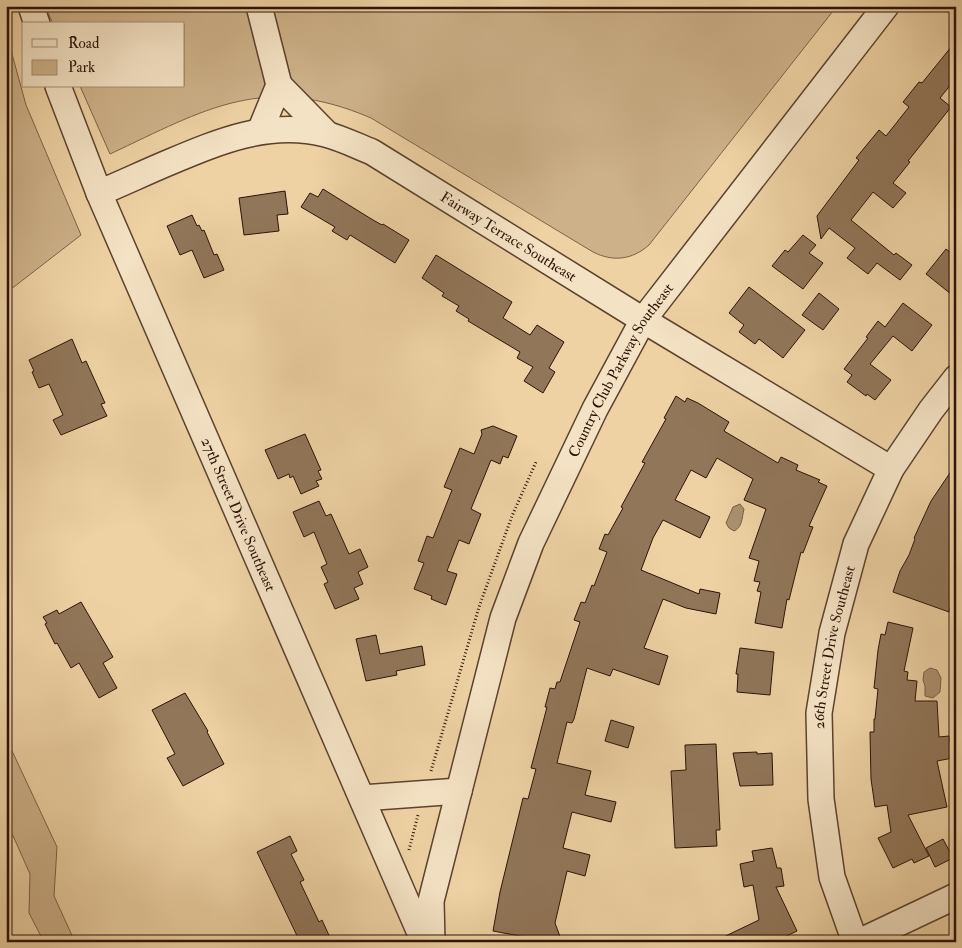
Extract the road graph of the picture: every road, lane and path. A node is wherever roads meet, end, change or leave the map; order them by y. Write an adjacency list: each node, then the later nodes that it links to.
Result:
1 (31, 6): 4 (street)
2 (259, 6): 5 (street)
3 (886, 6): 10 (street, Country Club Parkway Southeast)
4 (36, 22)
5 (279, 85): 7 (street); 8 (street)
6 (59, 88): 9 (street, 27th Street Drive Southeast)
7 (260, 131): 8 (street, Fairway Terrace Southeast); 9 (street, Fairway Terrace Southeast)
8 (327, 134): 10 (street, Fairway Terrace Southeast)
9 (99, 193): 14 (street, 27th Street Drive Southeast)
10 (643, 320): 12 (street, Fairway Terrace Southeast); 13 (street, Country Club Parkway Southeast)
11 (956, 378): 12 (street, 26th Street Drive Southeast)
12 (891, 469): 20 (street, 26th Street Drive Southeast)
13 (459, 791): 14 (street); 19 (street, Country Club Parkway Southeast)
14 (362, 798): 18 (street, 27th Street Drive Southeast)
15 (420, 810): 16 (path)
16 (408, 852)
17 (956, 896): 20 (street)
18 (424, 942)
19 (432, 942)
20 (857, 942)

